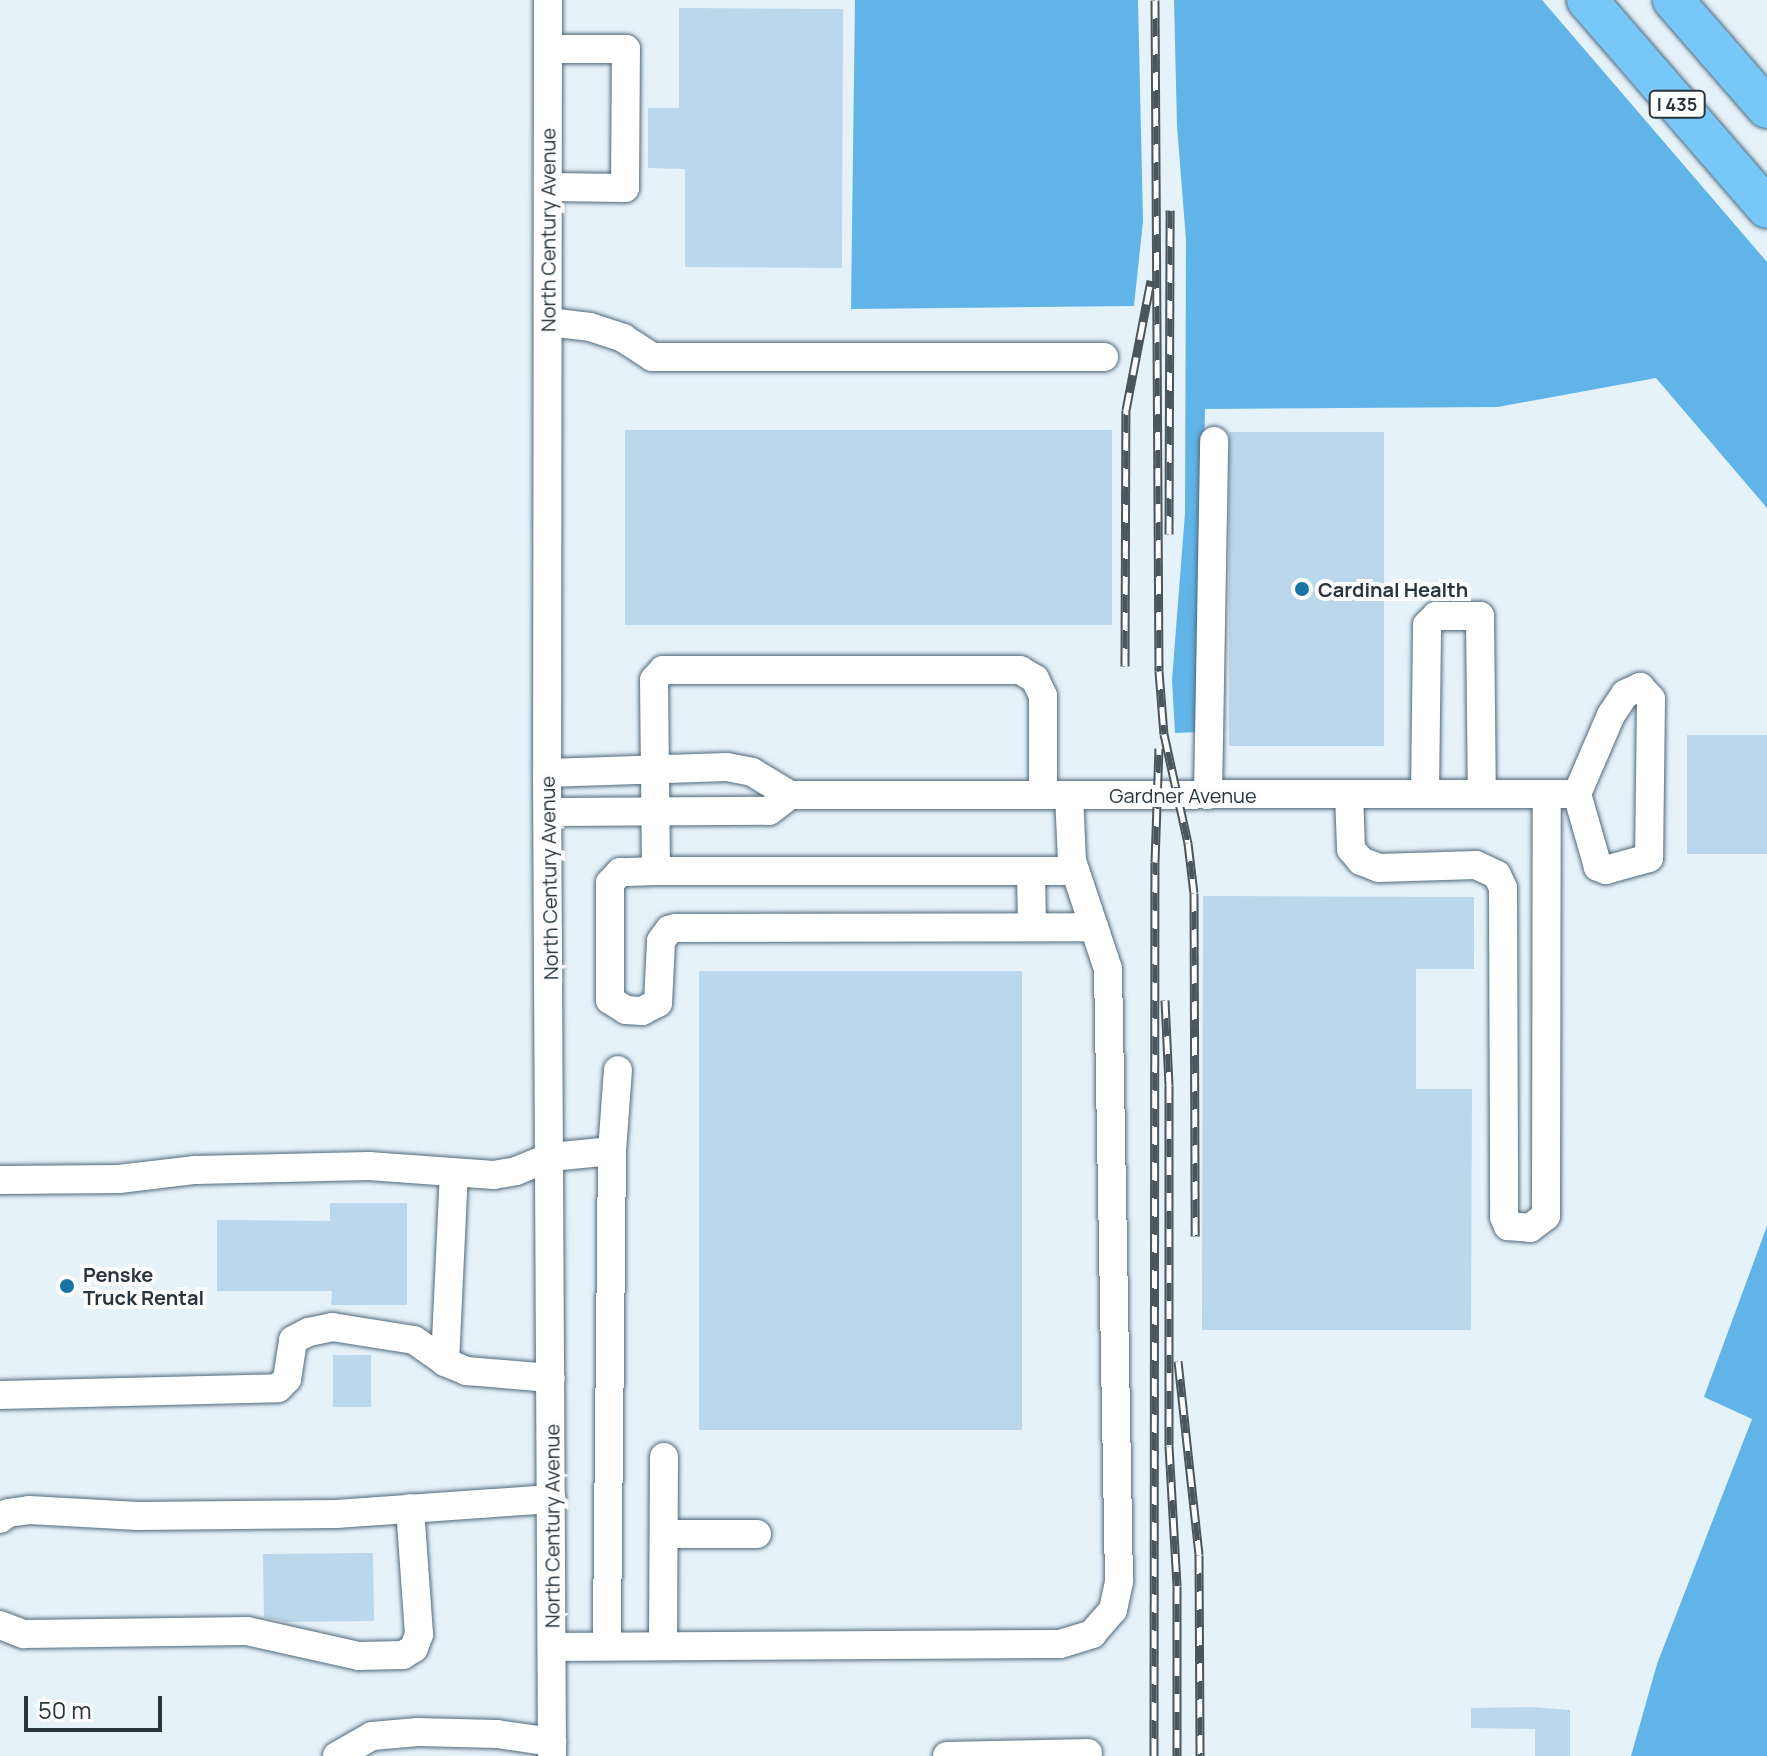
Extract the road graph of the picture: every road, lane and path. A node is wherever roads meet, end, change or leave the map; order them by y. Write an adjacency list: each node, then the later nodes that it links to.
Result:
1 (548, 0): 4 (street, North Century Avenue)
2 (1587, 0): 7 (highway, I 435)
3 (1673, 0): 5 (highway)
4 (548, 49): 6 (street, North Century Avenue); 6 (street)
5 (1767, 108)
6 (548, 187): 8 (street, North Century Avenue)
7 (1767, 208)
8 (548, 322): 9 (street); 12 (street, North Century Avenue)
9 (1104, 357)
10 (1214, 441): 20 (street)
11 (655, 769): 12 (street); 18 (street); 19 (street); 22 (street)
12 (547, 773): 21 (street, North Century Avenue)
13 (1349, 794): 14 (street, Gardner Avenue); 20 (street, Gardner Avenue); 29 (street)
14 (1425, 794): 15 (street, Gardner Avenue); 15 (street)
15 (1482, 794): 16 (street, Gardner Avenue)
16 (1547, 794): 17 (street, Gardner Avenue); 28 (street)
17 (1577, 794): 17 (street)
18 (790, 795): 19 (street, Gardner Avenue); 22 (street, Gardner Avenue)
19 (1056, 795): 20 (street, Gardner Avenue); 25 (street)
20 (1208, 795)
21 (550, 812): 22 (street, Gardner Avenue); 32 (street, North Century Avenue)
22 (655, 812): 23 (street)
23 (656, 871): 24 (street); 26 (street)
24 (1031, 871): 25 (street); 26 (street)
25 (1075, 871): 27 (street)
26 (1032, 927): 27 (street)
27 (1094, 927): 46 (street)
28 (1546, 996): 29 (street); 29 (street)
29 (1503, 997)
30 (618, 1070): 31 (street)
31 (612, 1151): 32 (street); 45 (street)
32 (551, 1157): 33 (street); 36 (street, North Century Avenue)
33 (454, 1174): 34 (street); 35 (street)
34 (0, 1180)
35 (445, 1362): 36 (street); 37 (street)
36 (551, 1378): 39 (street, North Century Avenue)
37 (0, 1395)
38 (664, 1457): 42 (street)
39 (551, 1499): 40 (street); 47 (street, North Century Avenue)
40 (410, 1508): 41 (street); 44 (street)
41 (0, 1519)
42 (665, 1534): 43 (street); 46 (street)
43 (757, 1534)
44 (0, 1625)
45 (607, 1645): 46 (street); 47 (street)
46 (663, 1645)
47 (552, 1647): 48 (street, North Century Avenue)
48 (552, 1749): 50 (street)
49 (1088, 1753): 51 (street)
50 (337, 1756)
51 (947, 1756)

